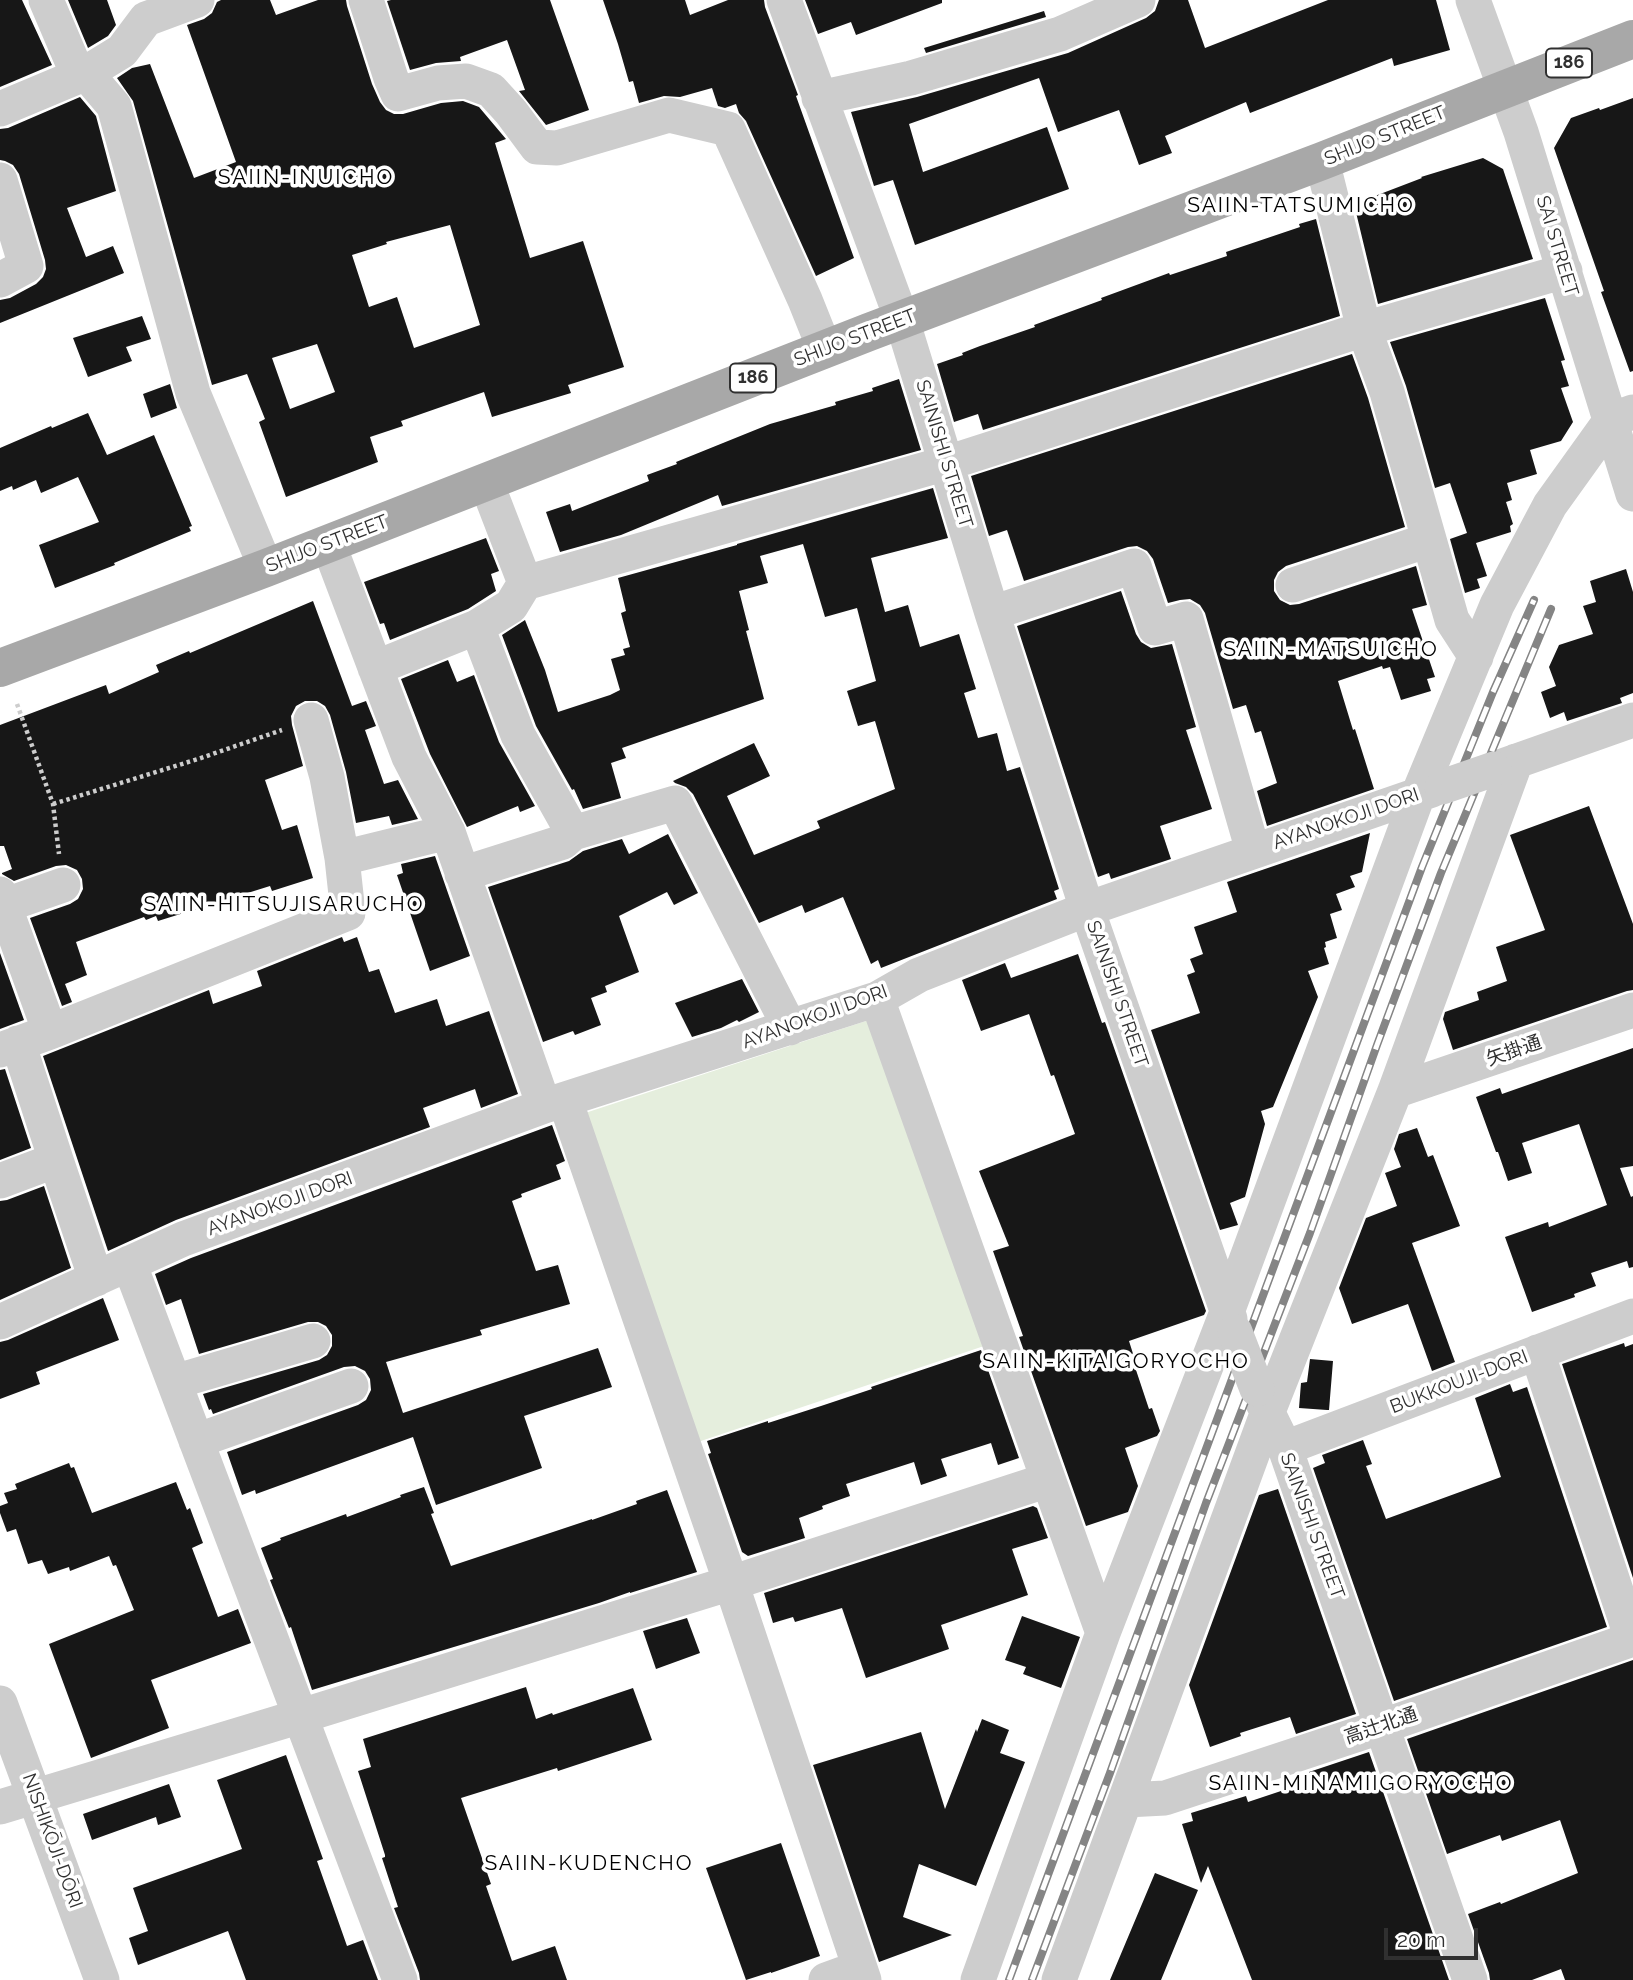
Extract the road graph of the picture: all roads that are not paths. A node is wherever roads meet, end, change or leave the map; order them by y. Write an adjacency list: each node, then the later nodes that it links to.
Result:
1 (46, 0): 8 (street)
2 (197, 0): 8 (street)
3 (366, 0): 18 (street)
4 (784, 0): 10 (street, SAINISHI STREET)
5 (1138, 0): 10 (street)
6 (1473, 0): 9 (street, SAI STREET)
7 (1633, 39): 9 (main road, SHIJO STREET / 186)
8 (86, 73): 11 (street); 25 (street)
9 (1506, 88): 12 (main road, SHIJO STREET / 186); 14 (street, SAI STREET)
10 (819, 98): 16 (street, SAINISHI STREET)
11 (0, 108)
12 (1322, 161): 16 (main road, SHIJO STREET / 186); 17 (street)
13 (0, 180): 15 (street)
14 (1565, 271): 17 (street); 19 (street, SAI STREET)
15 (0, 280)
16 (902, 320): 18 (main road, SHIJO STREET / 186); 20 (street, SAINISHI STREET)
17 (1364, 329): 20 (street); 23 (street)
18 (825, 350): 21 (main road, SHIJO STREET / 186)
19 (1622, 416): 22 (street, SAI STREET); 30 (street)
20 (947, 463): 26 (street); 28 (street, SAINISHI STREET)
21 (485, 482): 24 (main road, SHIJO STREET / 186); 26 (street)
22 (1633, 494)
23 (1429, 540): 27 (street); 30 (street)
24 (328, 543): 25 (main road, SHIJO STREET / 186); 32 (street)
25 (266, 568): 31 (main road, SHIJO STREET / 186)
26 (525, 583): 29 (street)
27 (1293, 585)
28 (992, 613): 39 (street); 44 (street, SAINISHI STREET)
29 (477, 627): 32 (street); 38 (street)
30 (1476, 657): 36 (street)
31 (0, 668)
32 (375, 668): 37 (street)
33 (311, 720): 40 (street)
34 (1633, 720): 35 (street, AYANOKOJI DORI)
35 (1505, 765): 36 (street, AYANOKOJI DORI, bridge); 49 (street)
36 (1430, 791): 39 (street, AYANOKOJI DORI); 57 (street)
37 (448, 832): 40 (street); 41 (street)
38 (573, 833): 41 (street); 47 (street)
39 (1253, 851): 44 (street, AYANOKOJI DORI)
40 (342, 858): 48 (street)
41 (462, 874): 50 (street)
42 (63, 885): 43 (street)
43 (1, 903): 48 (street)
44 (1087, 909): 45 (street, AYANOKOJI DORI); 57 (street, SAINISHI STREET)
45 (877, 999): 47 (street, AYANOKOJI DORI); 65 (street)
46 (1633, 1010): 49 (street, 矢掛通)
47 (790, 1028): 50 (street, AYANOKOJI DORI)
48 (23, 1042): 51 (street)
49 (1395, 1091): 62 (street)
50 (555, 1103): 53 (street, AYANOKOJI DORI); 66 (street)
51 (55, 1160): 52 (street); 54 (street)
52 (0, 1181)
53 (129, 1263): 54 (street, AYANOKOJI DORI); 60 (street)
54 (96, 1279): 56 (street, AYANOKOJI DORI)
55 (1633, 1316): 59 (street, BUKKOUJI-DORI)
56 (0, 1322)
57 (1231, 1322): 62 (street, SAINISHI STREET, bridge); 67 (street)
58 (313, 1341): 60 (street)
59 (1537, 1352): 64 (street, BUKKOUJI-DORI); 68 (street)
60 (174, 1382): 63 (street)
61 (351, 1386): 63 (street)
62 (1262, 1402): 64 (street, SAINISHI STREET); 73 (street)
63 (196, 1441): 70 (street)
64 (1285, 1448): 71 (street, SAINISHI STREET)
65 (1048, 1480): 66 (street); 67 (street)
66 (731, 1583): 70 (street); 75 (street)
67 (1103, 1633): 79 (street)
68 (1630, 1648): 71 (street, 高辻北通)
69 (0, 1703): 72 (street, NISHIKŌJI-DŌRI)
70 (301, 1716): 72 (street); 77 (street)
71 (1383, 1726): 73 (street, 高辻北通); 81 (street, SAINISHI STREET)
72 (36, 1797): 74 (street); 76 (street, NISHIKŌJI-DŌRI)
73 (1126, 1800): 80 (street)
74 (0, 1807)
75 (862, 1974): 78 (street)
76 (102, 1980)
77 (400, 1980)
78 (826, 1980)
79 (978, 1980)
80 (1059, 1980)
81 (1470, 1980)

